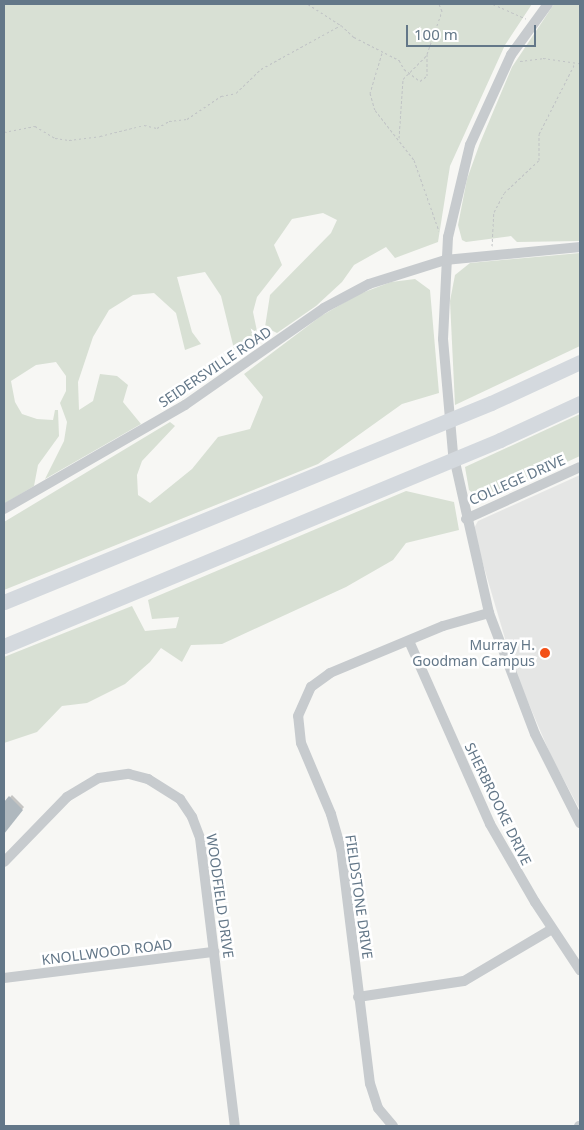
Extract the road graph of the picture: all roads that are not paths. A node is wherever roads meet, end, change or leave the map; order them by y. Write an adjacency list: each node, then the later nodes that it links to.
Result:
1 (548, 4): 3 (street)
2 (580, 246): 3 (street, SEIDERSVILLE ROAD)
3 (445, 260): 7 (street, SEIDERSVILLE ROAD); 8 (street)
4 (580, 362): 9 (highway)
5 (580, 403): 12 (highway)
6 (580, 467): 8 (street, COLLEGE DRIVE)
7 (4, 509)
8 (466, 518): 10 (street)
9 (4, 602)
10 (489, 613): 11 (street, FIELDSTONE DRIVE); 13 (street)
11 (410, 641): 15 (street, SHERBROOKE DRIVE); 19 (street, FIELDSTONE DRIVE)
12 (4, 646)
13 (580, 823)
14 (4, 862): 16 (street, WOODFIELD DRIVE)
15 (552, 929): 17 (street, SHERBROOKE DRIVE); 19 (street)
16 (214, 952): 18 (street, KNOLLWOOD ROAD); 20 (street, WOODFIELD DRIVE)
17 (580, 970)
18 (4, 978)
19 (358, 997): 21 (street, FIELDSTONE DRIVE)
20 (235, 1126)
21 (393, 1126)

